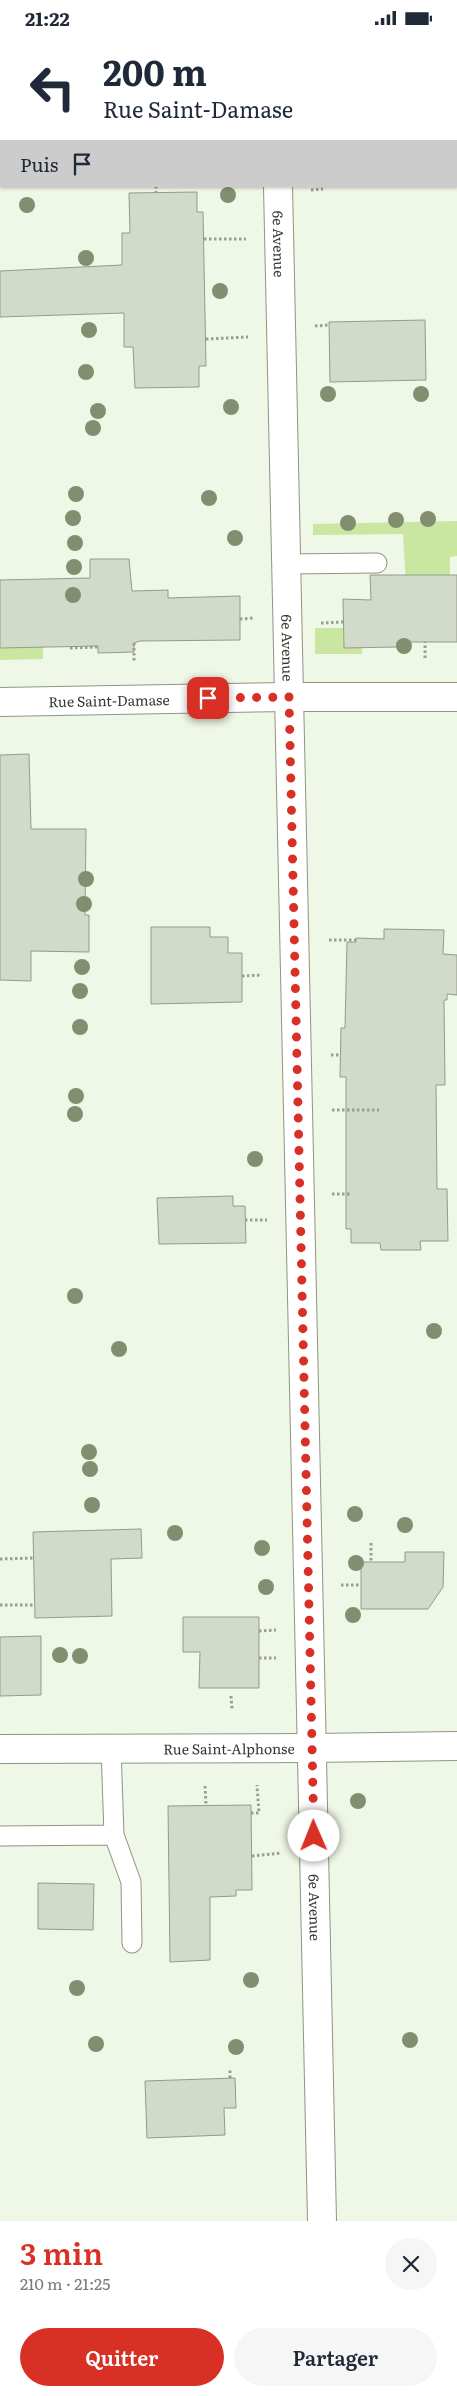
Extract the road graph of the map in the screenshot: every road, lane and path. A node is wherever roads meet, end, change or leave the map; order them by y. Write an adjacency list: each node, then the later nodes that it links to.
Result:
1 (156, 187): 3 (path)
2 (278, 187): 9 (street, 6e Avenue)
3 (156, 193)
4 (204, 239): 5 (path)
5 (251, 239)
6 (253, 336): 7 (path)
7 (206, 339)
8 (377, 563): 9 (lane)
9 (287, 564): 18 (street, 6e Avenue)
10 (259, 618): 11 (path)
11 (240, 619)
12 (425, 642): 16 (path)
13 (134, 643): 17 (path)
14 (98, 647): 15 (path)
15 (70, 648)
16 (425, 658)
17 (134, 662)
18 (289, 697): 19 (street, Rue Saint-Damase); 20 (street, Rue Saint-Damase); 41 (street, 6e Avenue)
19 (457, 697)
20 (0, 701)
21 (267, 975): 22 (path)
22 (242, 976)
23 (331, 1103): 24 (path)
24 (378, 1110)
25 (245, 1220): 26 (path)
26 (272, 1220)
27 (371, 1543): 30 (path)
28 (34, 1558): 29 (path)
29 (0, 1559)
30 (371, 1562)
31 (0, 1605): 32 (path)
32 (35, 1605)
33 (280, 1629): 34 (path)
34 (259, 1631)
35 (259, 1658): 36 (path)
36 (281, 1658)
37 (231, 1696): 38 (path)
38 (232, 1709)
39 (457, 1746): 41 (street, Rue Saint-Alphonse)
40 (111, 1748): 41 (street, Rue Saint-Alphonse); 42 (street, Rue Saint-Alphonse); 47 (lane)
41 (312, 1748): 54 (street, 6e Avenue)
42 (0, 1749)
43 (257, 1785): 46 (path)
44 (205, 1786): 45 (path)
45 (206, 1805)
46 (251, 1813)
47 (114, 1835): 48 (lane); 51 (lane)
48 (0, 1836)
49 (286, 1853): 50 (path)
50 (252, 1856)
51 (132, 1943)
52 (230, 2070): 53 (path)
53 (230, 2078)
54 (322, 2221)

